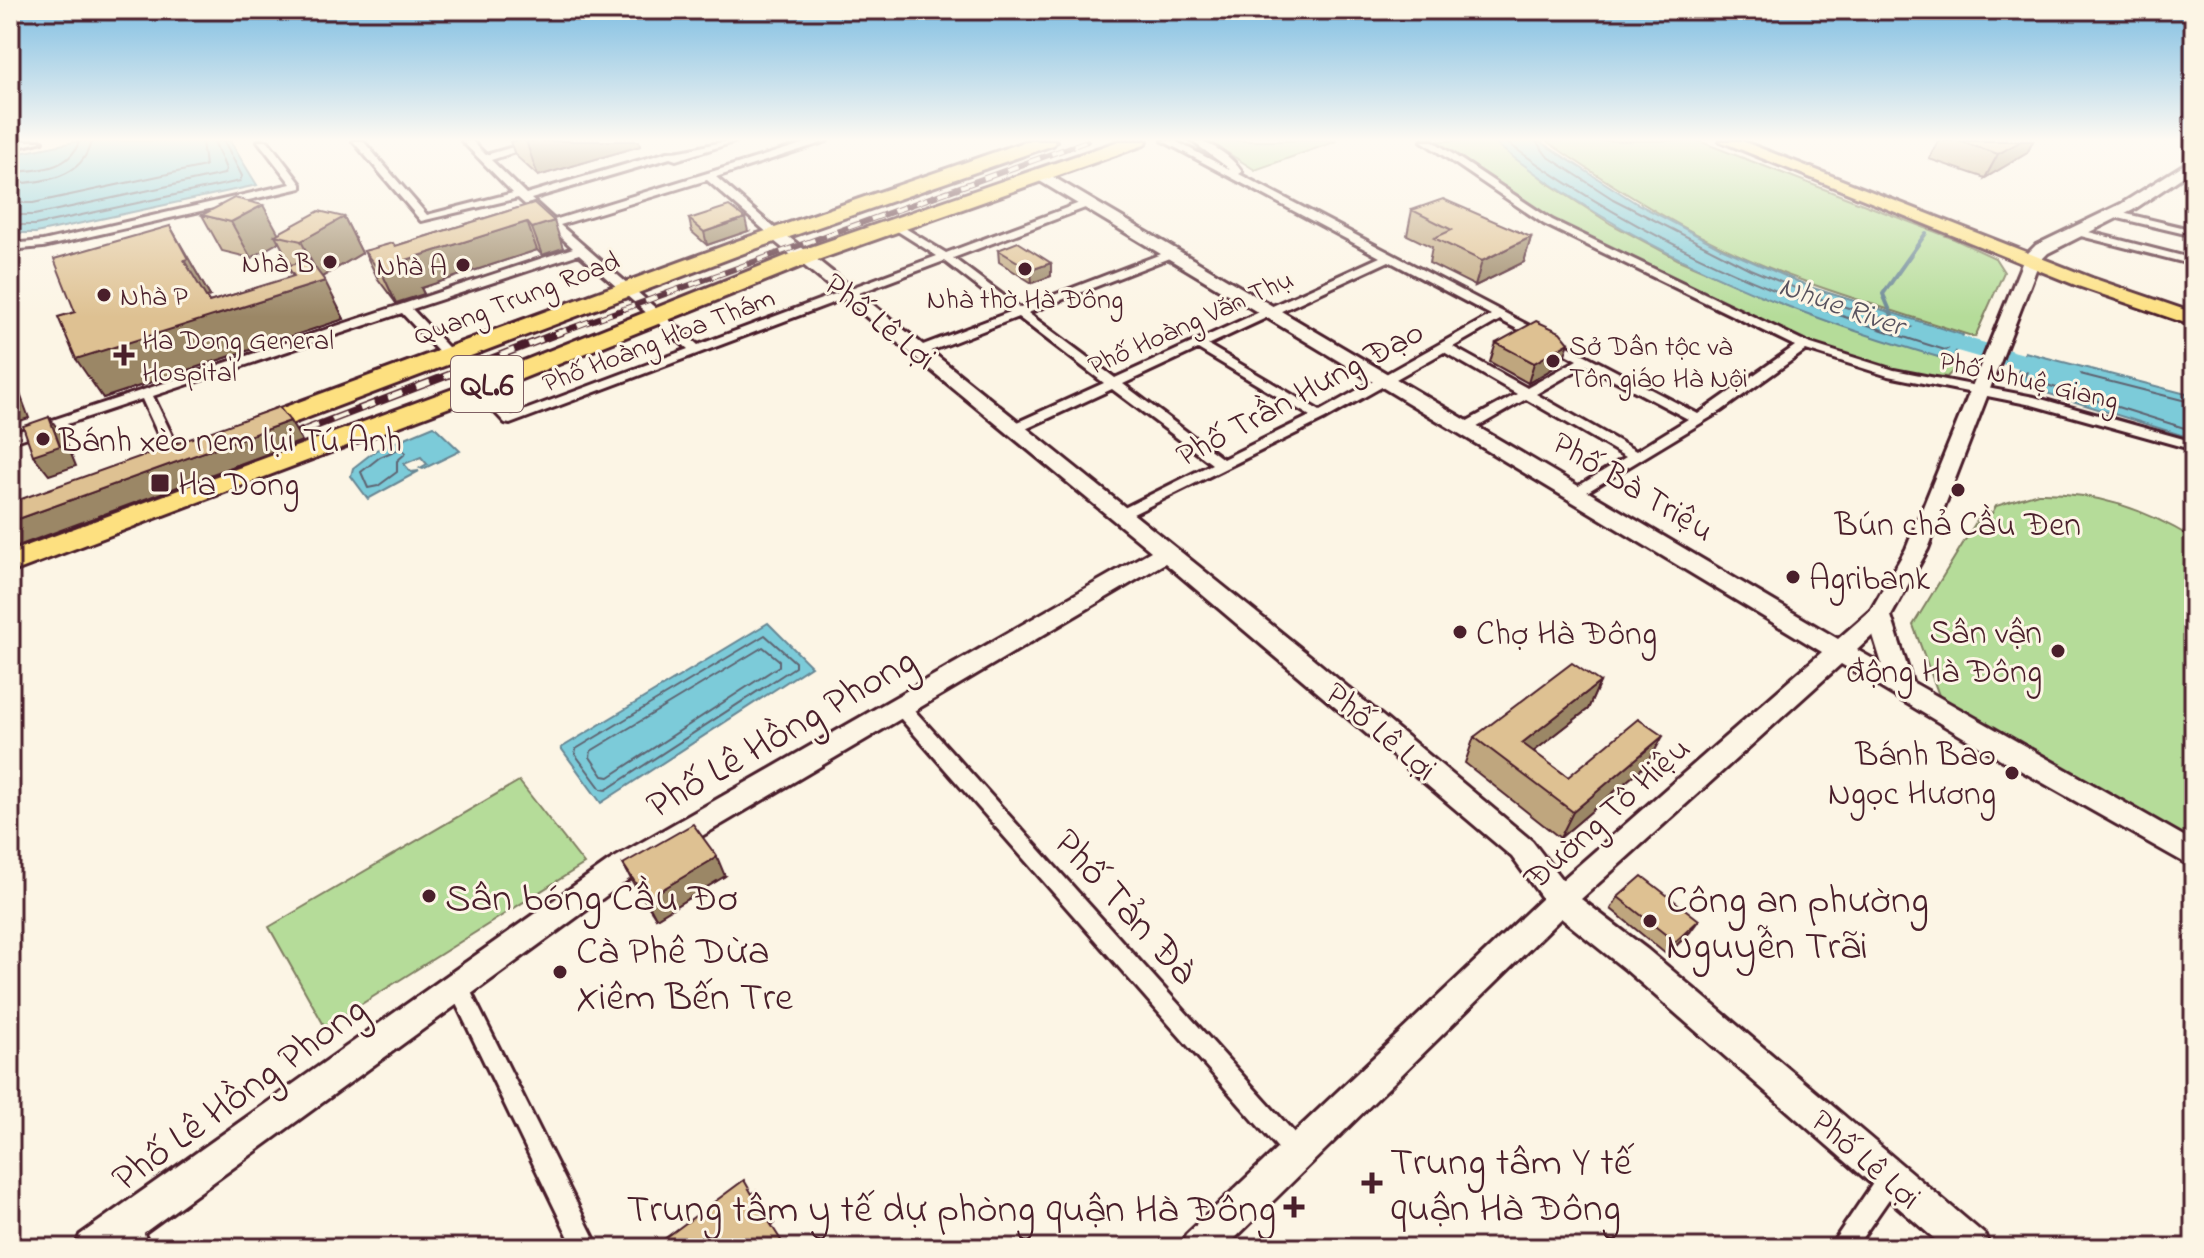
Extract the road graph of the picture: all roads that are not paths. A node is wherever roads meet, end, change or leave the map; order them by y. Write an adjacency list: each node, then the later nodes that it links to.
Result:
1 (237, 200): 24 (street)
2 (408, 200): 3 (street)
3 (507, 200)
4 (527, 200): 19 (street)
5 (632, 200): 19 (street)
6 (736, 200): 22 (street)
7 (872, 200): 22 (highway, Quang Trung Road / QL.6)
8 (966, 200): 20 (highway, QL.6)
9 (1083, 200): 16 (street, Phố Bà Triệu)
10 (1280, 200): 30 (street)
11 (1515, 200): 41 (street, Phố Nhuệ Giang)
12 (1882, 200): 17 (main road)
13 (1902, 200): 17 (main road)
14 (1923, 200): 27 (main road)
15 (2136, 200): 18 (street)
16 (1089, 203): 26 (street, Phố Bà Triệu); 28 (street, Phố Hoàng Hoa Thám)
17 (1894, 205): 27 (main road)
18 (2114, 214): 21 (street); 23 (street)
19 (553, 224): 25 (street)
20 (895, 225): 28 (street); 29 (highway, QL.6)
21 (2077, 232): 27 (street); 31 (street)
22 (774, 233): 29 (street, Phố Lê Lợi); 32 (highway, Quang Trung Road / QL.6)
23 (2194, 233)
24 (10, 247)
25 (582, 249): 32 (street); 34 (street)
26 (1173, 253): 35 (street); 36 (street, Phố Bà Triệu)
27 (2036, 254): 39 (main road); 49 (street, Đường Tô Hiệu)
28 (944, 256): 33 (street, Phố Hoàng Hoa Thám); 35 (street)
29 (804, 257): 33 (street, Phố Lê Lợi); 37 (highway, QL.6)
30 (1387, 258): 36 (street, Phố Hoàng Văn Thụ); 38 (street)
31 (2194, 262)
32 (626, 290): 37 (street); 45 (highway, Quang Trung Road / QL.6)
33 (847, 293): 43 (street, Phố Hoàng Hoa Thám); 44 (street, Phố Lê Lợi)
34 (404, 308): 45 (street); 51 (street)
35 (1017, 311): 44 (street); 48 (street)
36 (1272, 312): 40 (street, Phố Hoàng Văn Thụ); 47 (street, Phố Bà Triệu)
37 (657, 316): 43 (street); 50 (highway, QL.6)
38 (1499, 316): 42 (street, Phố Trần Hưng Đạo); 46 (street)
39 (2194, 320)
40 (1198, 344): 48 (street, Phố Hoàng Văn Thụ); 53 (street)
41 (1804, 346): 49 (street, Phố Nhuệ Giang); 54 (street)
42 (1445, 347): 47 (street, Phố Trần Hưng Đạo); 52 (street)
43 (696, 350): 50 (street, Phố Hoàng Hoa Thám)
44 (919, 351): 56 (street, Phố Lê Lợi)
45 (452, 357): 50 (street); 59 (highway, Quang Trung Road / QL.6)
46 (1587, 360): 52 (street); 54 (street)
47 (1385, 379): 53 (street, Phố Trần Hưng Đạo); 55 (street, Phố Bà Triệu)
48 (1109, 383): 56 (street, Phố Hoàng Văn Thụ); 61 (street)
49 (1982, 386): 58 (street, Phố Nhuệ Giang); 67 (street, Đường Tô Hiệu)
50 (479, 387): 66 (highway, QL.6)
51 (146, 394): 57 (street); 59 (street)
52 (1524, 394): 55 (street); 60 (street)
53 (1320, 416): 61 (street, Phố Trần Hưng Đạo)
54 (1698, 419): 60 (street)
55 (1467, 427): 63 (street, Phố Bà Triệu)
56 (1014, 429): 64 (street, Phố Lê Lợi)
57 (10, 439)
58 (2194, 446)
59 (175, 456): 62 (highway, Quang Trung Road / QL.6)
60 (1635, 456): 63 (street)
61 (1222, 465): 64 (street, Phố Trần Hưng Đạo)
62 (145, 467)
63 (1577, 493): 68 (street, Phố Bà Triệu)
64 (1123, 514): 65 (street, Phố Lê Lợi)
65 (1167, 552): 70 (street, Phố Lê Hồng Phong); 72 (street, Phố Lê Lợi)
66 (10, 563)
67 (1879, 616): 68 (street, Đường Tô Hiệu); 69 (street)
68 (1841, 652): 69 (street, Phố Bà Triệu); 72 (street, Đường Tô Hiệu)
69 (1901, 686): 71 (street, Phố Bà Triệu)
70 (900, 706): 73 (street, Phố Lê Hồng Phong); 74 (street, Phố Tản Đà)
71 (2194, 856)
72 (1560, 900): 74 (street, Đường Tô Hiệu); 75 (street, Phố Lê Lợi)
73 (457, 985): 76 (street, Phố Lê Hồng Phong); 79 (street)
74 (1298, 1154): 80 (street, Đường Tô Hiệu)
75 (1890, 1178): 81 (street); 82 (street, Phố Lê Lợi)
76 (129, 1219): 77 (street, Phố Lê Hồng Phong); 78 (street)
77 (93, 1248)
78 (137, 1248)
79 (587, 1248)
80 (1199, 1248)
81 (1841, 1248)
82 (1972, 1248)

